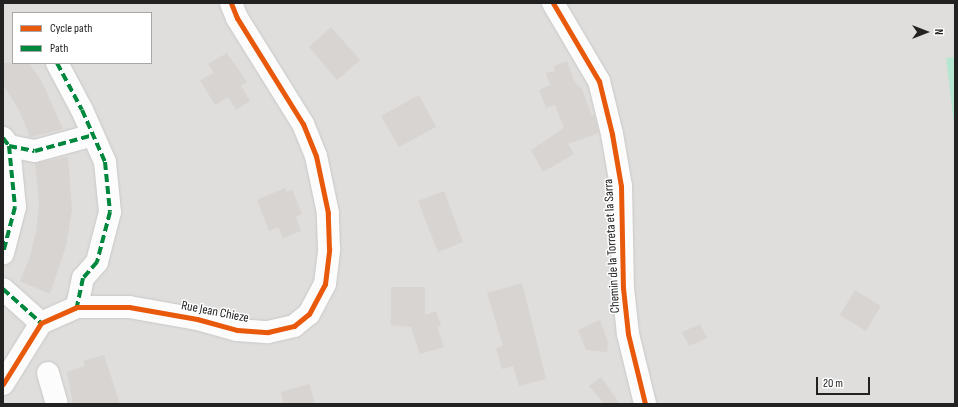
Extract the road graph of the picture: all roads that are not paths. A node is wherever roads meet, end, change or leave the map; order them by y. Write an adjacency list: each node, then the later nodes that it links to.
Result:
1 (231, 3): 8 (street, Rue Jean Chieze)
2 (553, 3): 13 (street, Chemin de la Torreta et la Sarra)
3 (57, 64): 4 (street)
4 (93, 136): 5 (street); 8 (street)
5 (6, 142): 6 (street)
6 (3, 252)
7 (3, 289): 9 (street)
8 (77, 307): 9 (street, Rue Jean Chieze)
9 (41, 323): 11 (street)
10 (48, 373): 12 (street)
11 (3, 384)
12 (57, 404)
13 (645, 404)

